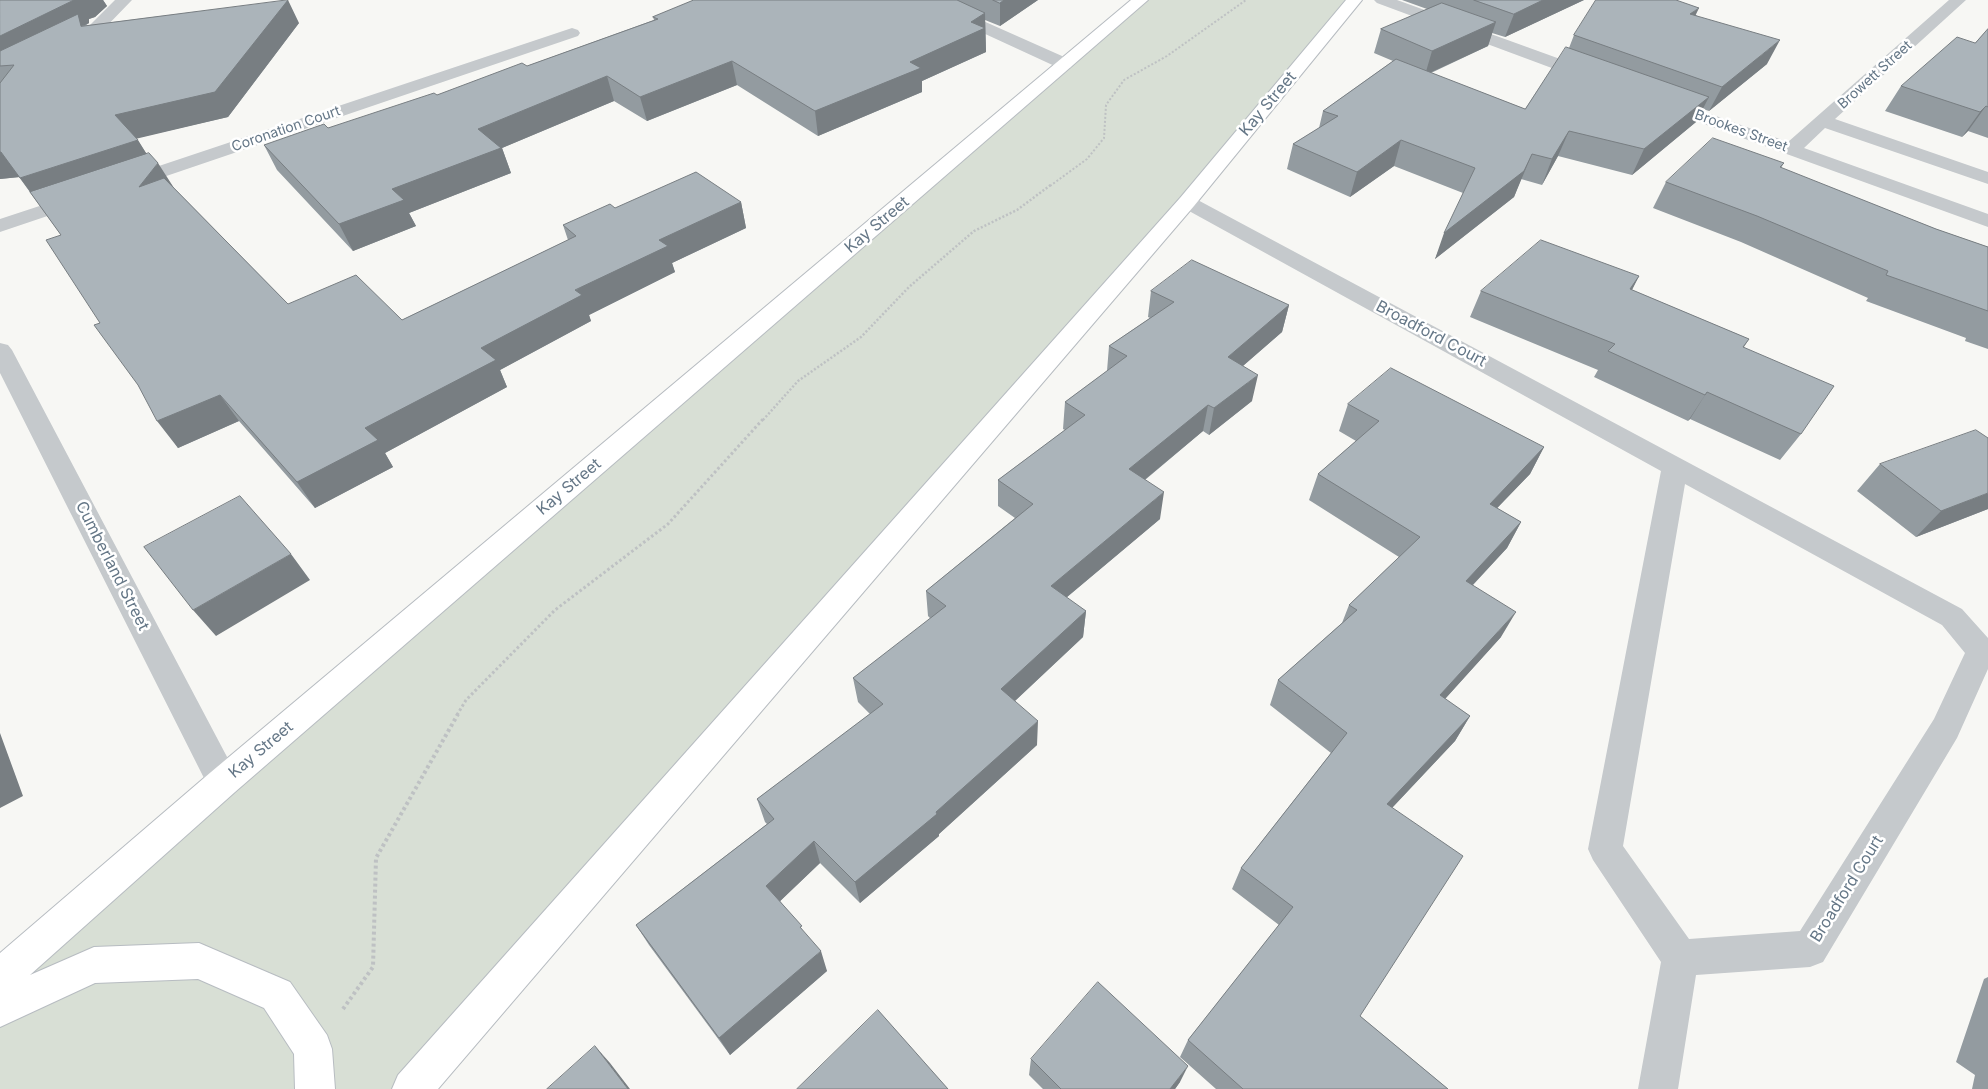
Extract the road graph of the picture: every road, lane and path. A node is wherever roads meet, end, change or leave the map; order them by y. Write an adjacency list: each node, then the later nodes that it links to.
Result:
1 (124, 0): 10 (street)
2 (923, 0): 9 (street)
3 (1140, 0): 9 (street, Kay Street)
4 (1246, 0): 27 (path)
5 (1354, 0): 18 (street, Kay Street)
6 (1382, 0): 11 (street)
7 (1958, 0): 13 (street, Browett Street)
8 (572, 33): 16 (street, Coronation Court)
9 (1065, 64): 23 (street, Kay Street)
10 (0, 77)
11 (1605, 82)
12 (1652, 98): 14 (street, Brookes Street)
13 (1824, 121): 14 (street, Browett Street); 15 (street)
14 (1791, 149): 19 (street, Brookes Street)
15 (1988, 178)
16 (112, 188)
17 (94, 194): 20 (street)
18 (1187, 202): 22 (street, Broadford Court); 29 (street, Kay Street)
19 (1988, 221)
20 (0, 226)
21 (0, 350): 23 (street, Cumberland Street)
22 (1675, 466): 24 (street); 24 (street, Broadford Court)
23 (223, 782): 25 (street, Kay Street)
24 (1680, 958): 30 (street)
25 (0, 977)
26 (0, 1008): 27 (street)
27 (313, 1049): 28 (street)
28 (315, 1089)
29 (412, 1089)
30 (1658, 1089)

